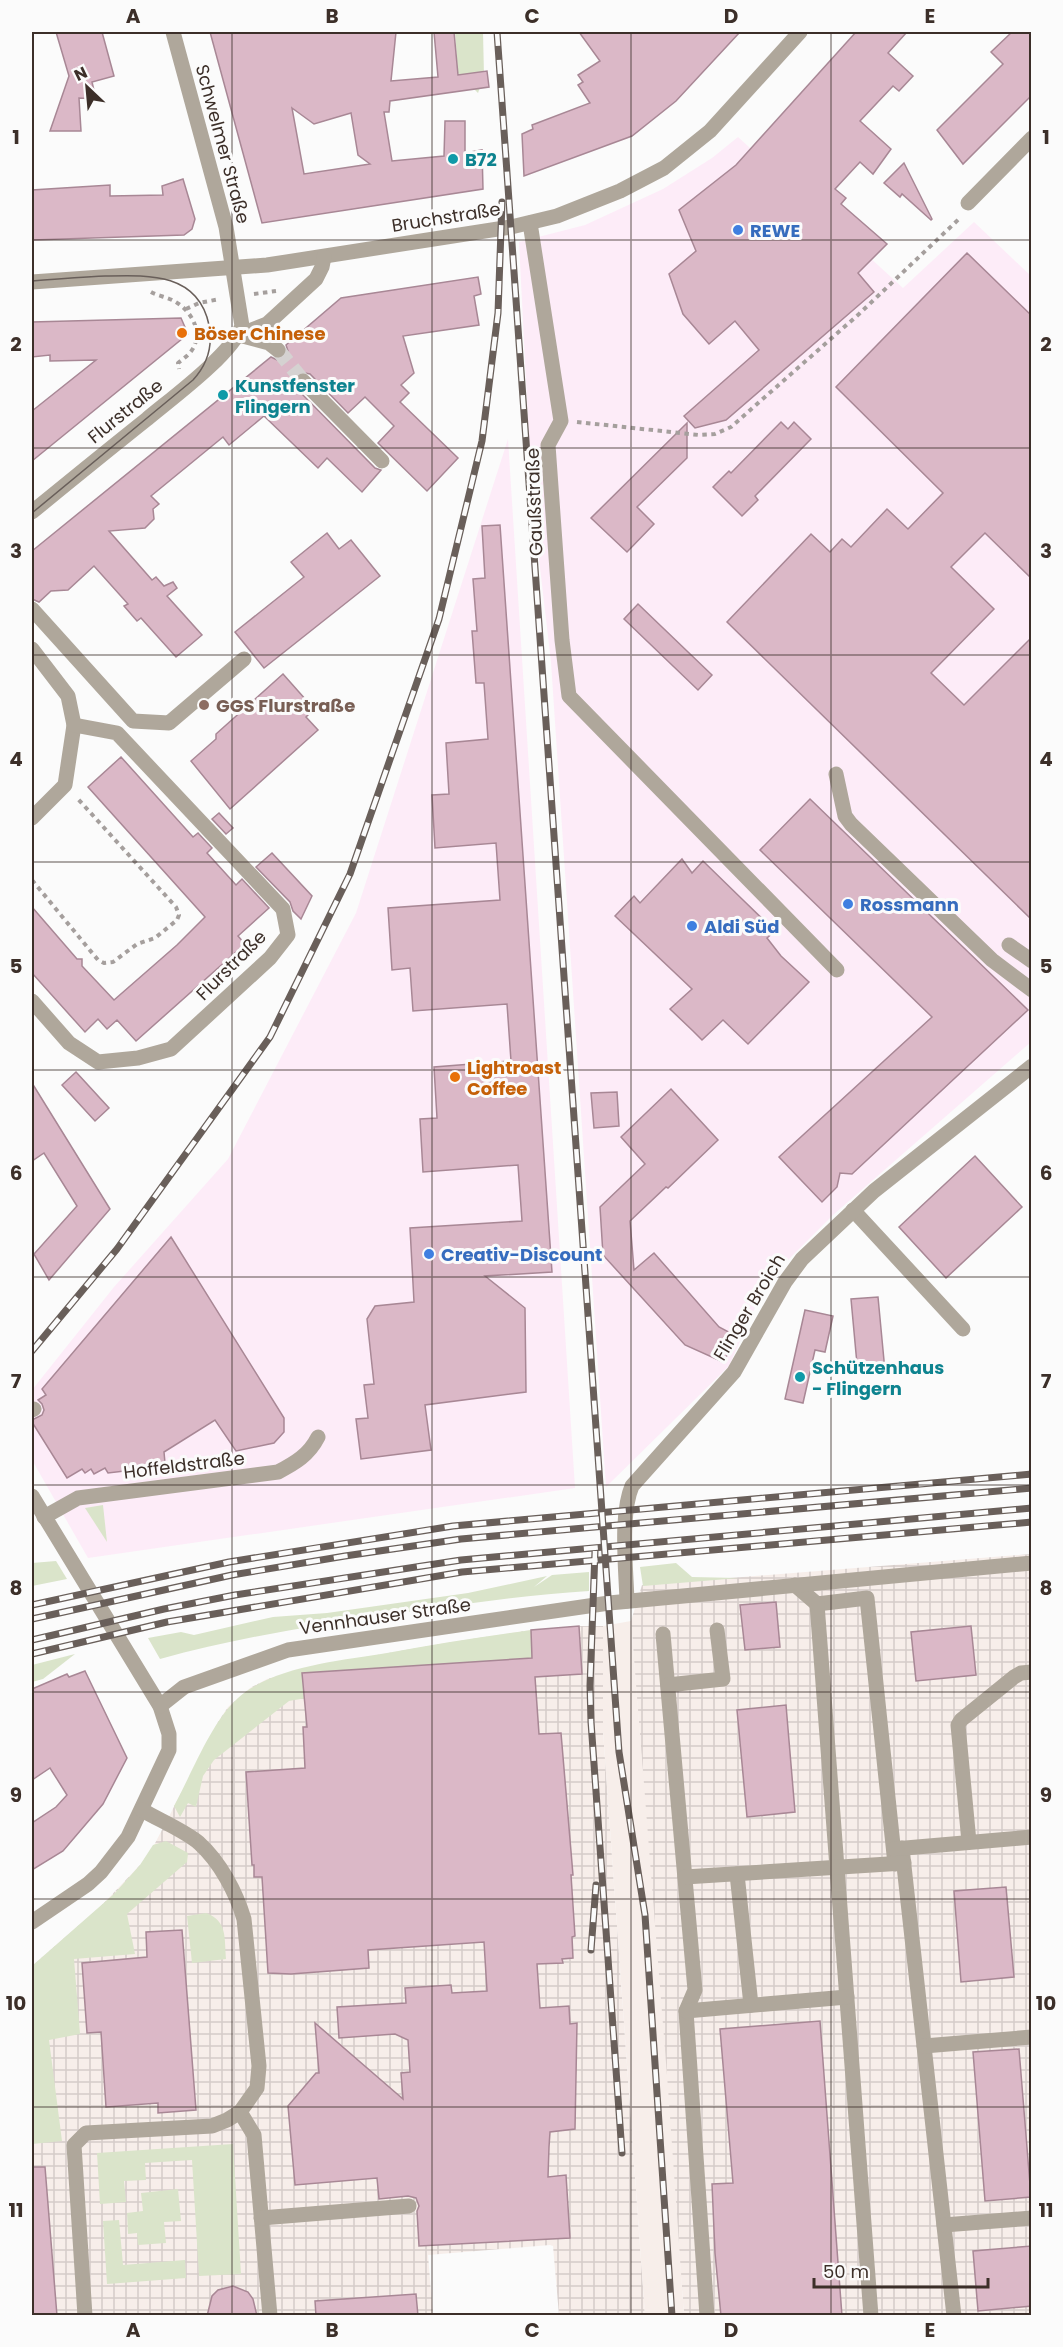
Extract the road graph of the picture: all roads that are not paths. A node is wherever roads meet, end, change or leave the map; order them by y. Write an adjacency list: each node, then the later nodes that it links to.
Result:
1 (173, 32): 7 (street, Schwelmer Straße)
2 (800, 32): 5 (street, Bruchstraße)
3 (1032, 138): 4 (street)
4 (968, 203)
5 (530, 223): 6 (street, Bruchstraße); 22 (street, Gaußstraße)
6 (324, 257): 7 (street, Bruchstraße); 9 (street, Flurstraße)
7 (233, 268): 8 (street, Bruchstraße); 9 (street)
8 (32, 282)
9 (238, 335): 10 (street); 13 (street, Flurstraße)
10 (278, 351)
11 (303, 381): 12 (street)
12 (382, 461)
13 (32, 512)
14 (32, 609): 16 (street)
15 (32, 649): 17 (street)
16 (244, 659)
17 (74, 726): 19 (street); 24 (street, Flurstraße)
18 (836, 774): 23 (street)
19 (32, 818)
20 (1009, 945): 21 (street)
21 (1032, 961)
22 (837, 970)
23 (1032, 990)
24 (32, 1001)
25 (1032, 1066): 26 (street, Flinger Broich)
26 (853, 1210): 27 (street); 33 (street, Flinger Broich)
27 (963, 1329)
28 (318, 1437): 30 (street, Hoffeldstraße)
29 (32, 1496): 30 (street)
30 (39, 1516): 39 (street)
31 (1032, 1563): 32 (street, Vennhauser Straße)
32 (795, 1585): 33 (street, Vennhauser Straße); 34 (street)
33 (627, 1601): 39 (street, Vennhauser Straße)
34 (817, 1604): 43 (street); 44 (street)
35 (717, 1630): 38 (street)
36 (663, 1634): 38 (street)
37 (1032, 1672): 42 (street)
38 (668, 1685): 46 (street)
39 (160, 1706): 40 (street)
40 (142, 1810): 47 (street); 53 (street)
41 (1032, 1838): 42 (street)
42 (969, 1842): 43 (street)
43 (898, 1856): 44 (street); 52 (street)
44 (837, 1868): 45 (street); 48 (street)
45 (737, 1874): 46 (street); 49 (street)
46 (685, 1877): 50 (street)
47 (32, 1922)
48 (847, 1997): 49 (street); 61 (street)
49 (751, 2005): 50 (street)
50 (686, 2011): 60 (street)
51 (1032, 2037): 52 (street)
52 (924, 2046): 57 (street)
53 (240, 2112): 55 (street); 58 (street)
54 (409, 2206): 55 (street)
55 (261, 2218): 59 (street)
56 (1032, 2218): 57 (street)
57 (944, 2225): 62 (street)
58 (85, 2316)
59 (270, 2316)
60 (707, 2316)
61 (871, 2316)
62 (954, 2316)

